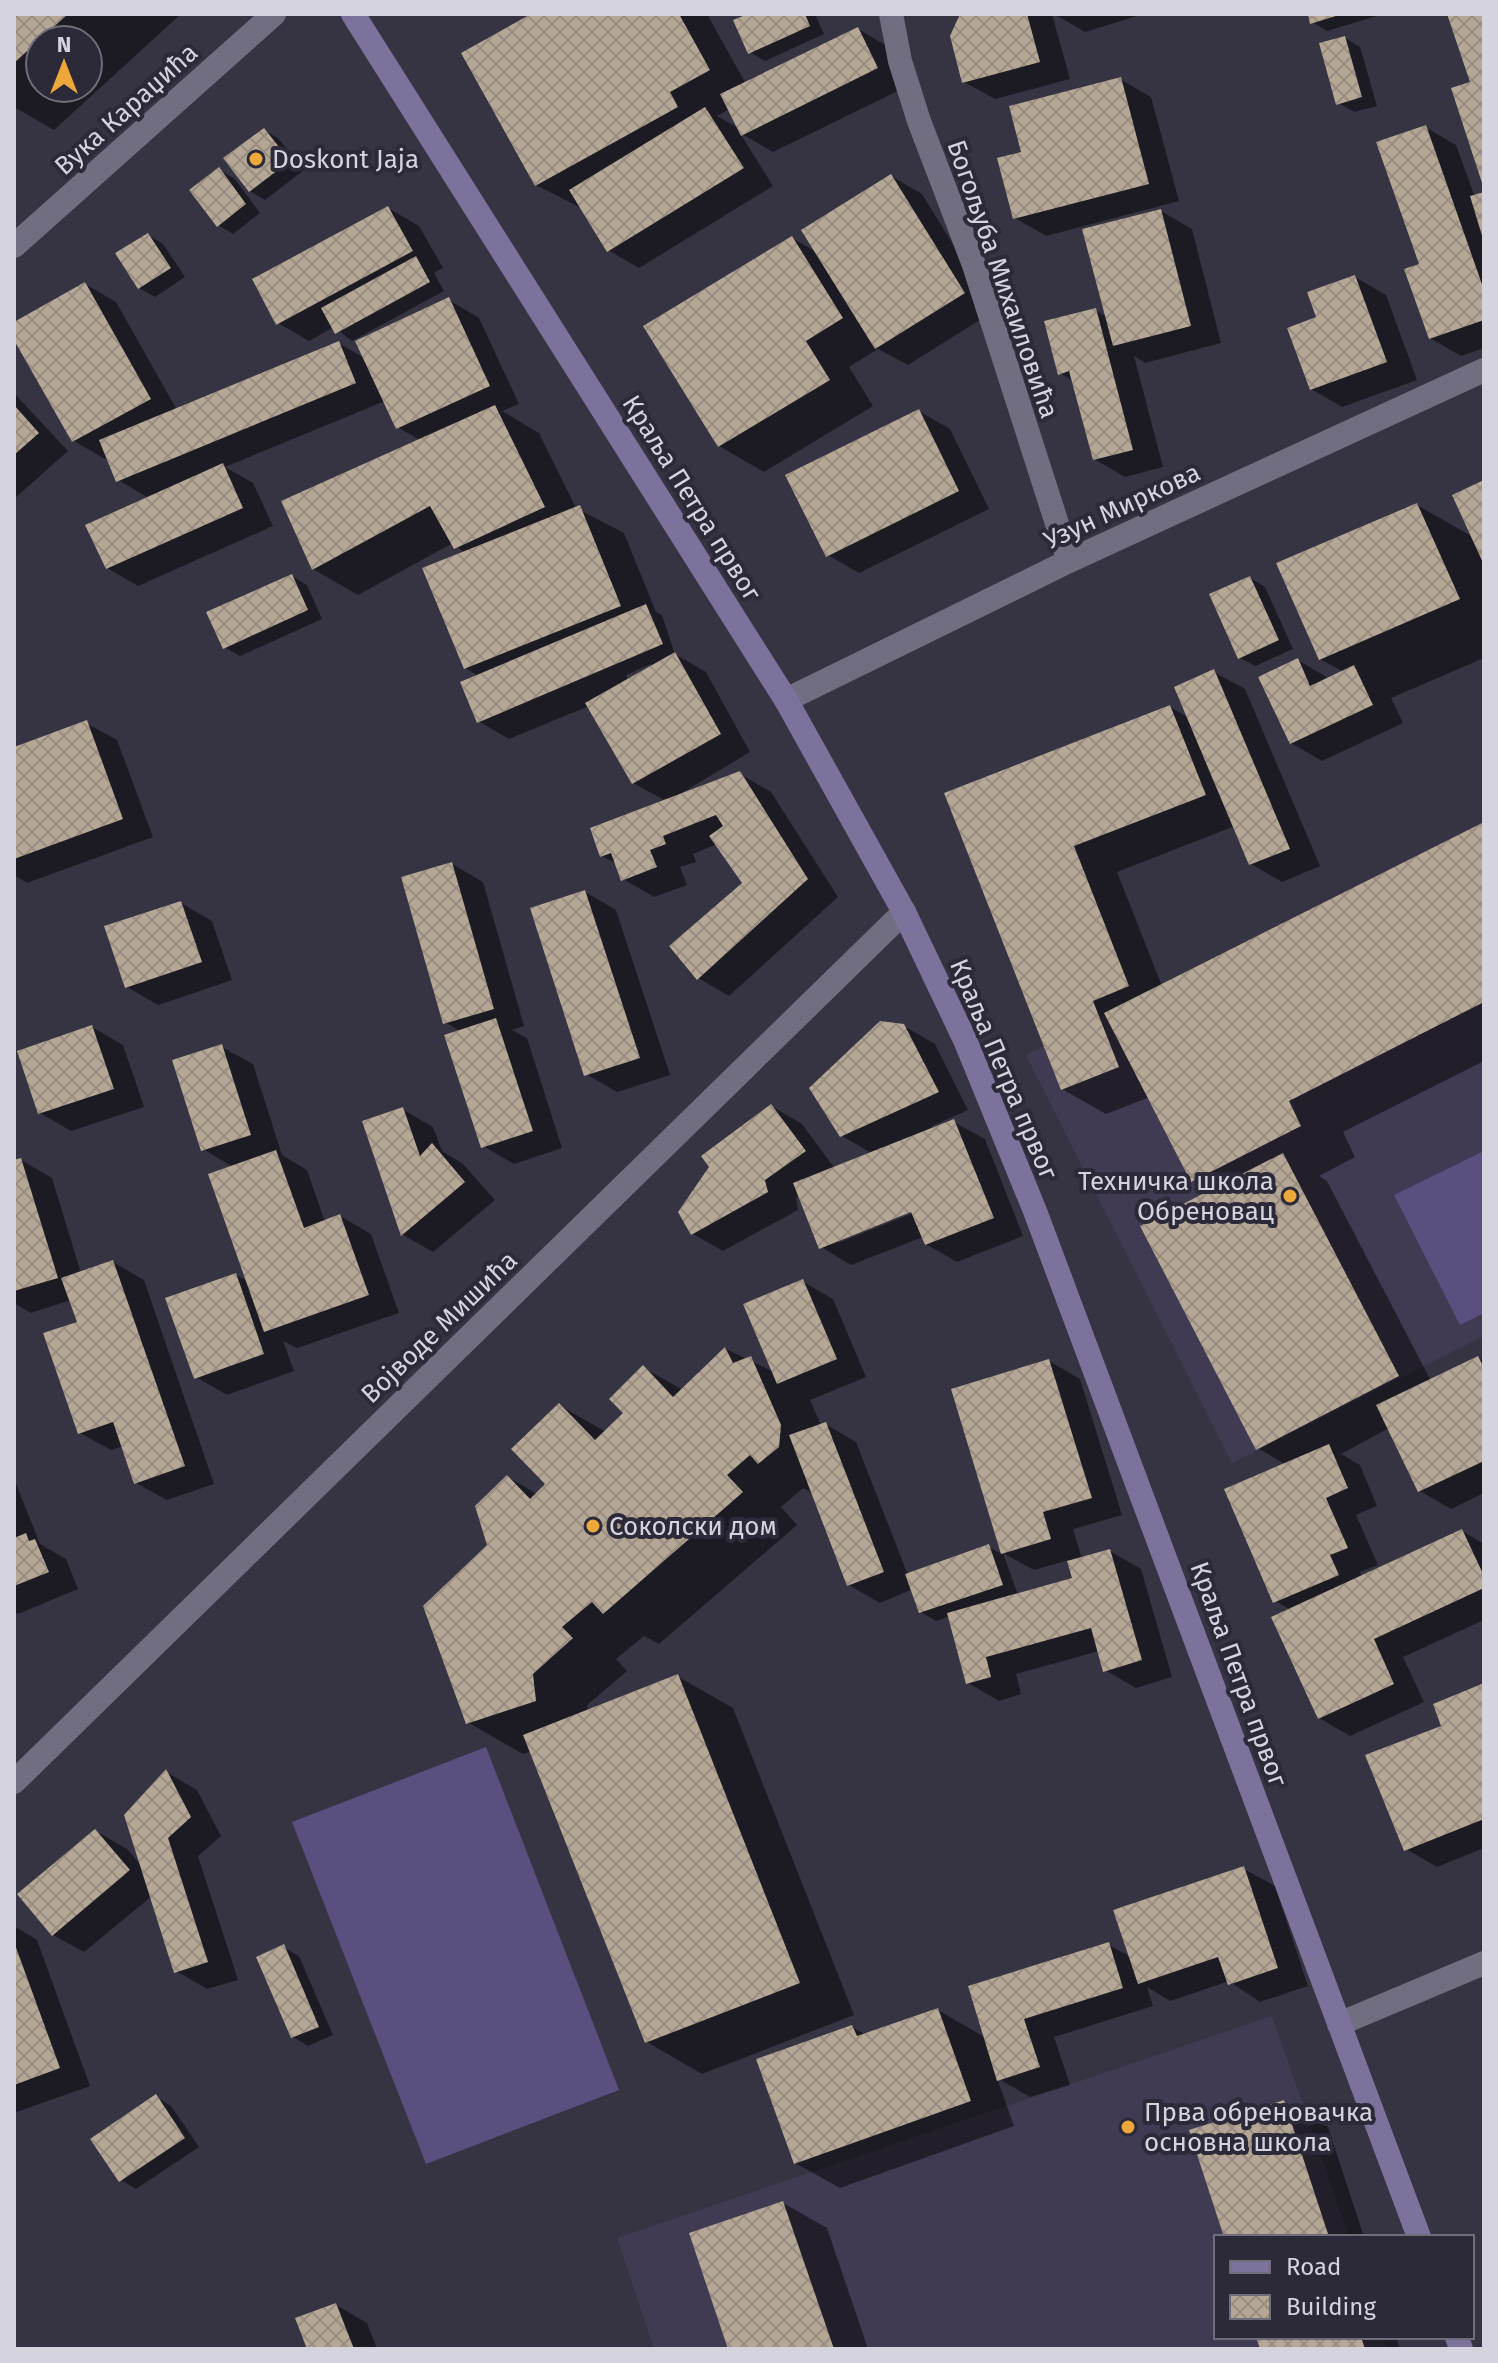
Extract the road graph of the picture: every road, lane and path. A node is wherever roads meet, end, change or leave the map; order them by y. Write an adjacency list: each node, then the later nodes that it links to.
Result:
1 (274, 14): 4 (street, Вука Караџића)
2 (353, 14): 7 (street, Краља Петра првог)
3 (891, 14): 6 (street, Богољуба Михаиловића)
4 (14, 246)
5 (1484, 370): 6 (street, Узун Миркова)
6 (1069, 561): 7 (street, Узун Миркова)
7 (786, 700): 8 (street, Краља Петра првог)
8 (904, 912): 9 (street, Војводе Мишића); 11 (street, Краља Петра првог)
9 (14, 1782)
10 (1484, 1963): 11 (street)
11 (1339, 2024): 12 (street, Краља Петра првог)
12 (1418, 2235)

